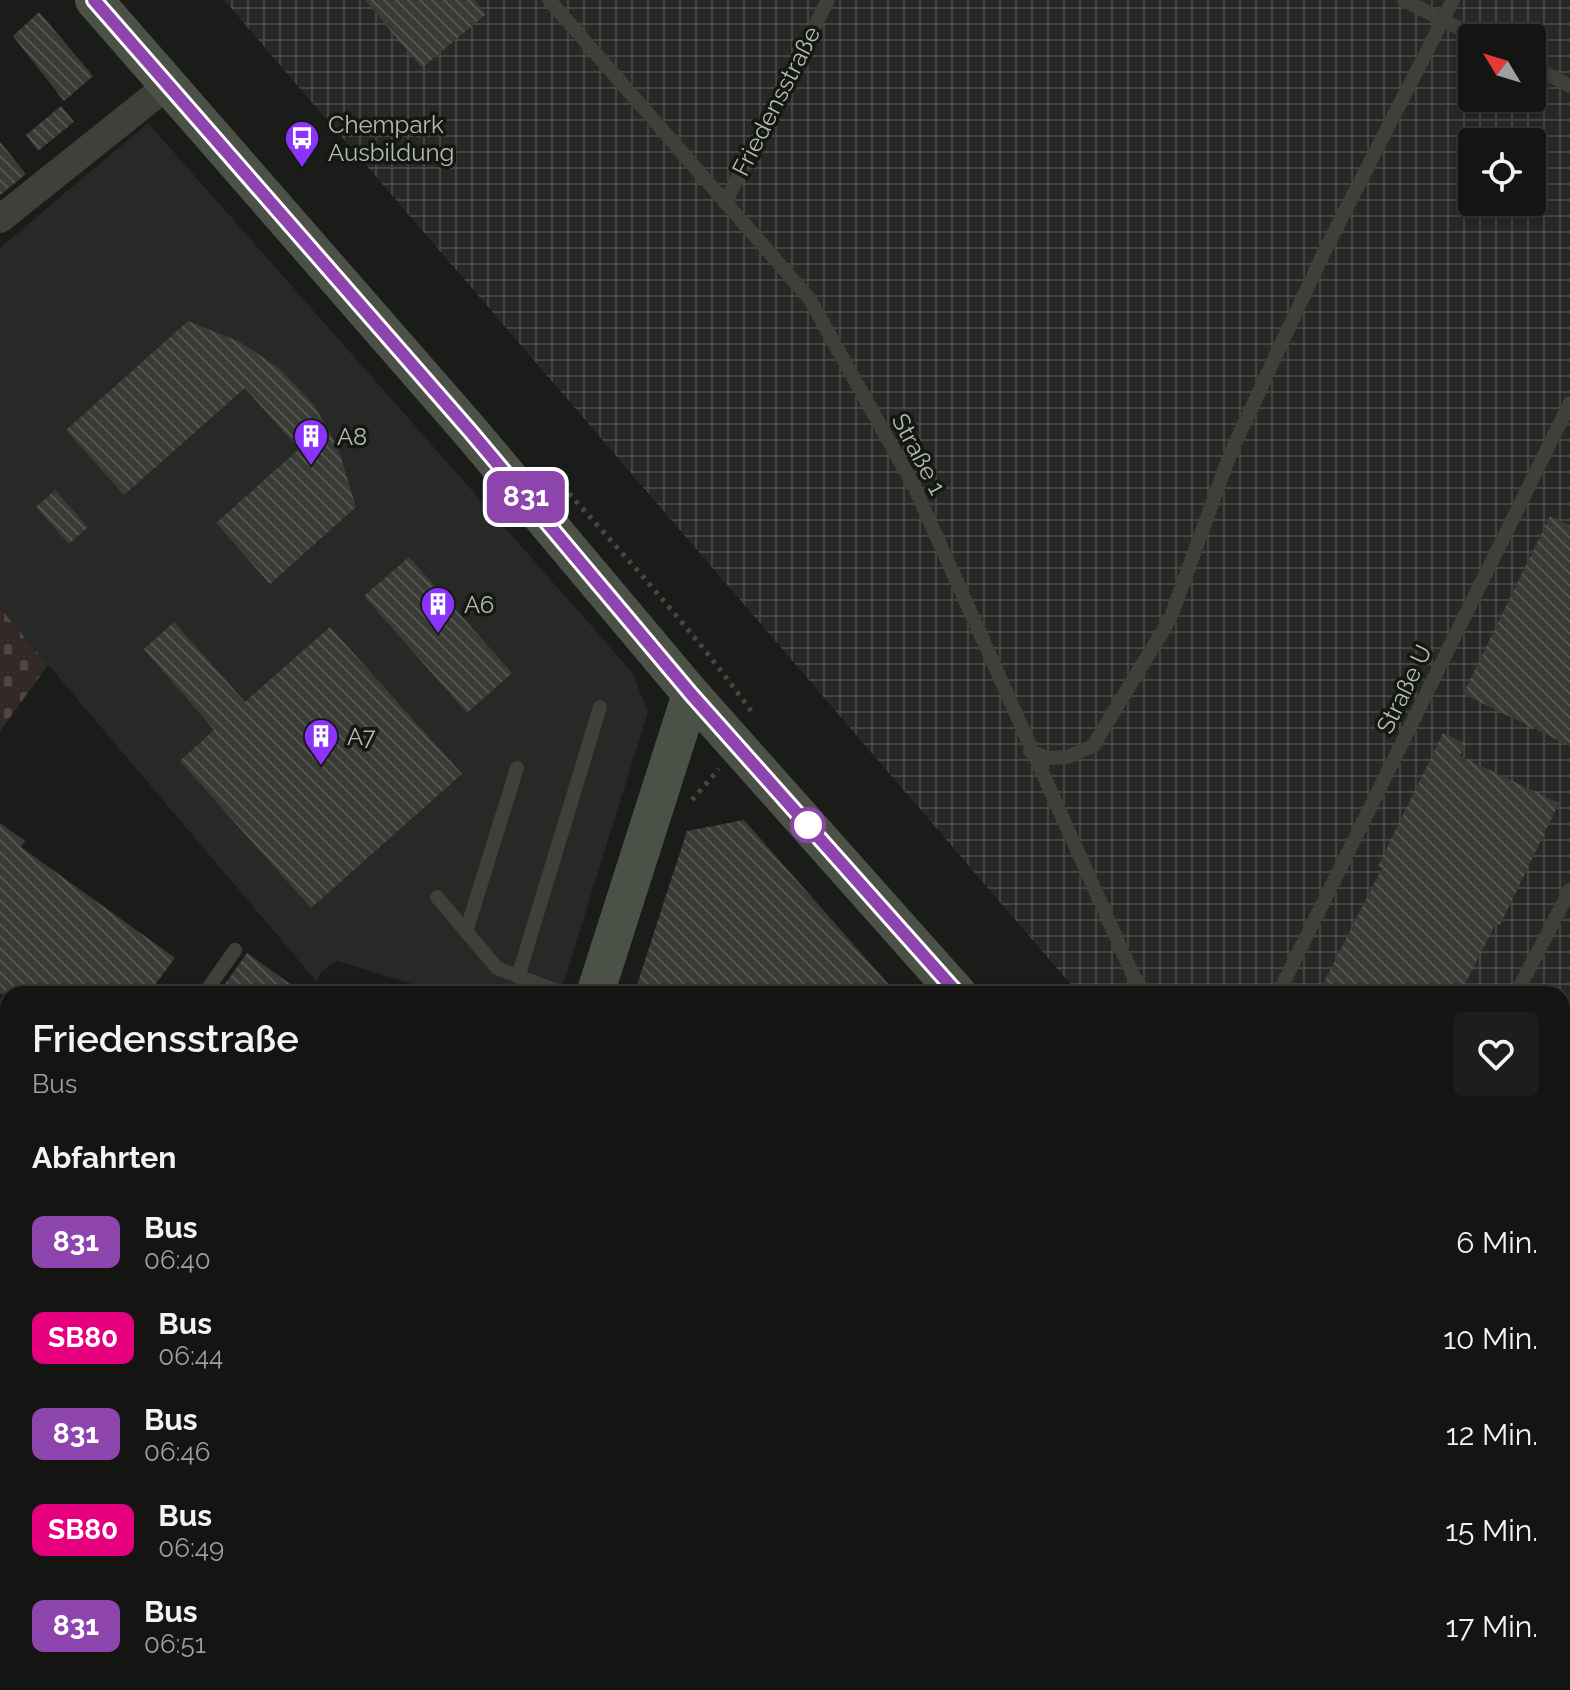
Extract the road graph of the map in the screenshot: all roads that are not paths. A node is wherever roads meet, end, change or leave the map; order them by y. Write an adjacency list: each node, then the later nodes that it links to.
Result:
1 (94, 0): 9 (main road)
2 (549, 0): 11 (lane, Straße 1)
3 (828, 0): 11 (lane, Friedensstraße)
4 (1404, 0): 6 (lane)
5 (1453, 0): 6 (lane)
6 (1444, 20): 7 (lane); 16 (lane)
7 (1458, 27)
8 (1546, 73): 10 (lane)
9 (168, 85): 12 (street); 14 (main road)
10 (1570, 86)
11 (725, 203): 16 (lane, Straße 1)
12 (0, 219)
13 (1570, 403): 28 (lane, Straße U)
14 (691, 694): 25 (main road); 26 (main road)
15 (600, 707): 22 (lane)
16 (1030, 751): 27 (lane, Straße 1)
17 (517, 768): 20 (lane)
18 (1570, 890): 29 (lane)
19 (437, 897): 20 (lane)
20 (466, 932): 22 (lane)
21 (235, 950): 23 (lane)
22 (518, 977): 24 (lane)
23 (210, 986)
24 (543, 986)
25 (598, 986)
26 (951, 986)
27 (1141, 986)
28 (1282, 986)
29 (1520, 986)

